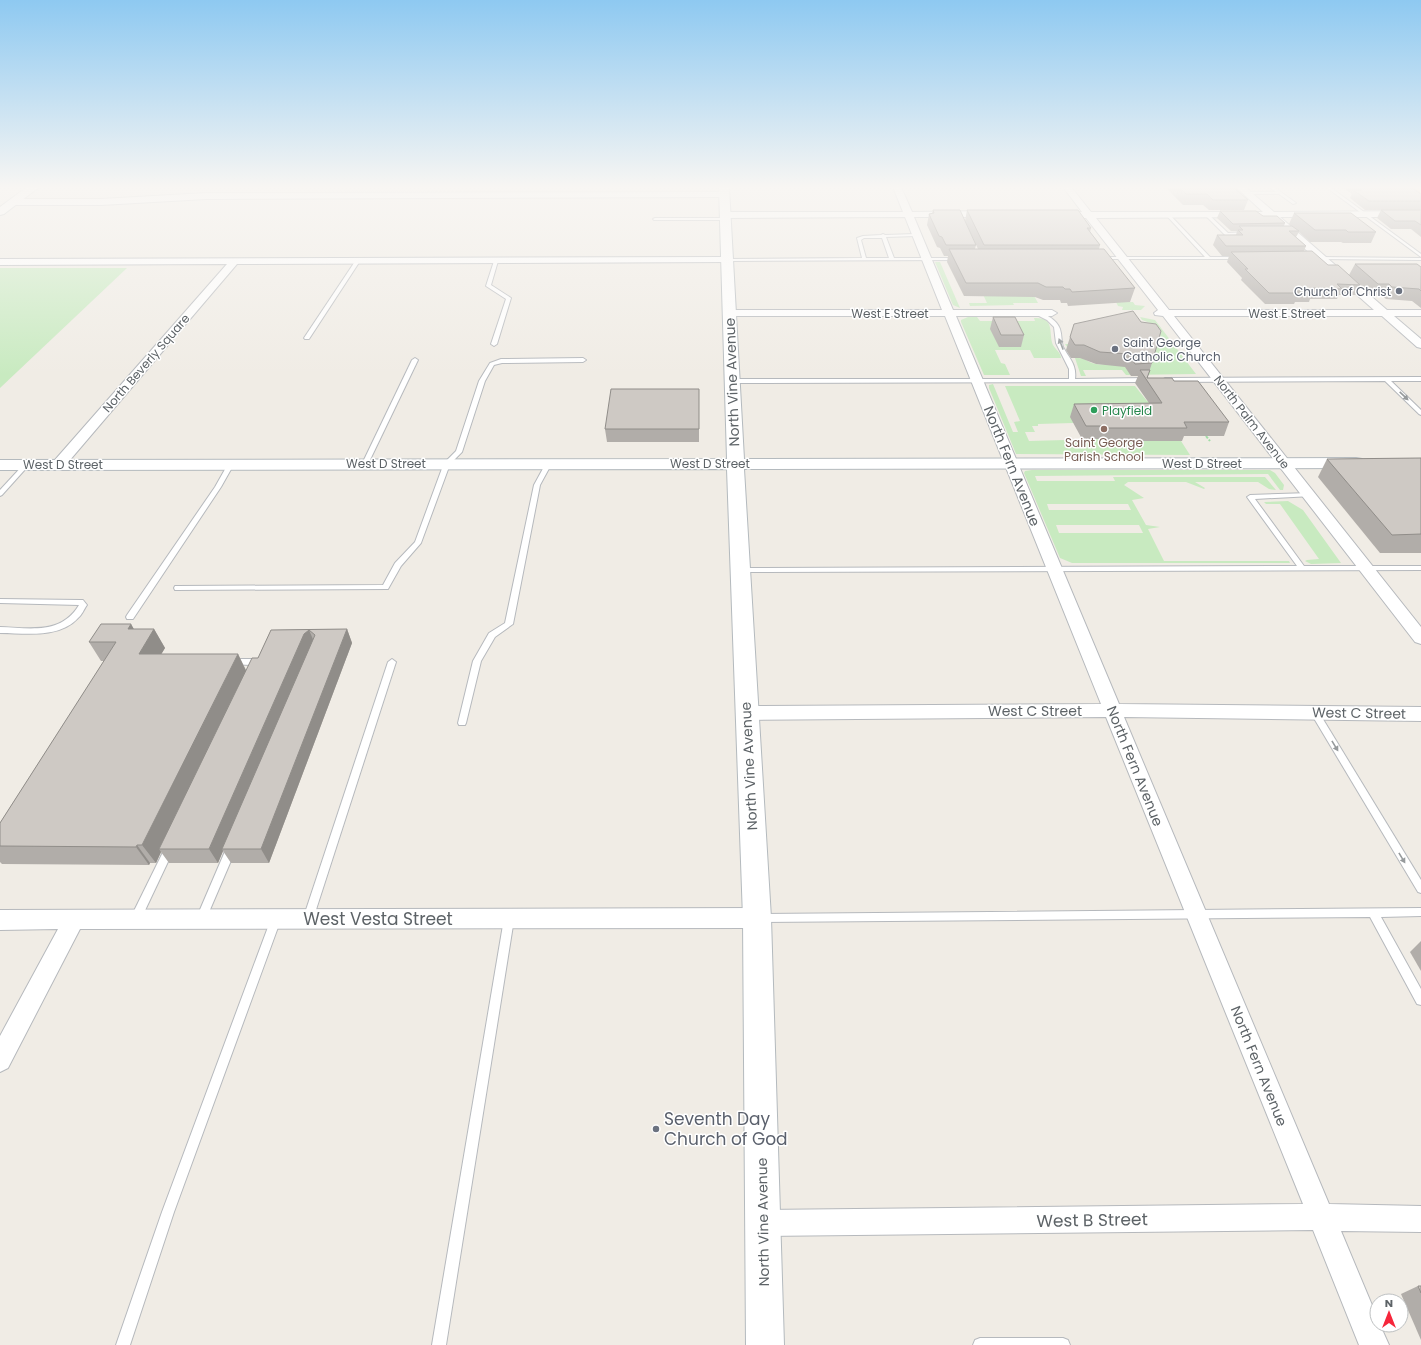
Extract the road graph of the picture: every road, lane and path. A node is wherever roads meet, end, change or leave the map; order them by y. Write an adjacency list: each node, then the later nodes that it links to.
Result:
1 (727, 250): 19 (main road, North Vine Avenue)
2 (862, 250): 15 (lane)
3 (889, 250): 16 (lane)
4 (922, 250): 17 (street, North Fern Avenue)
5 (1116, 250): 11 (street, North Palm Avenue)
6 (1200, 250): 12 (lane)
7 (1308, 250): 14 (street)
8 (1412, 250): 9 (lane)
9 (1421, 257): 14 (lane)
10 (1097, 258): 11 (lane)
11 (1123, 258): 12 (lane); 29 (street, North Palm Avenue)
12 (1208, 258): 13 (lane)
13 (1246, 258)
14 (1318, 258): 30 (street)
15 (864, 259): 16 (lane); 19 (lane)
16 (892, 259): 17 (lane)
17 (926, 259): 18 (lane); 25 (street, North Fern Avenue)
18 (963, 259)
19 (727, 260): 21 (street); 24 (main road, North Vine Avenue)
20 (358, 261): 21 (street); 23 (street); 32 (lane)
21 (496, 261): 33 (lane)
22 (0, 262): 23 (street)
23 (234, 262): 54 (street, North Beverly Square)
24 (729, 313): 25 (street, West E Street); 42 (main road, North Vine Avenue)
25 (949, 313): 26 (street, West E Street); 38 (street, North Fern Avenue)
26 (1037, 313): 27 (street, West E Street); 39 (lane, one-way to 26)
27 (1052, 313)
28 (1153, 313): 29 (street, West E Street)
29 (1167, 313): 30 (street, West E Street); 40 (street, North Palm Avenue)
30 (1385, 313): 31 (street, West E Street); 34 (street)
31 (1420, 314)
32 (307, 338)
33 (494, 344)
34 (1421, 345)
35 (415, 360): 56 (lane)
36 (583, 360): 47 (lane)
37 (1386, 379): 40 (lane); 41 (lane); 43 (lane, one-way to 43)
38 (976, 380): 39 (lane); 42 (lane); 50 (street, North Fern Avenue)
39 (1072, 380): 40 (lane)
40 (1220, 380): 51 (street, North Palm Avenue)
41 (1420, 380)
42 (732, 381): 49 (main road, North Vine Avenue)
43 (1421, 413)
44 (1206, 436): 45 (path)
45 (1210, 442)
46 (1373, 462): 51 (main road, West D Street)
47 (447, 463): 48 (main road, West D Street); 56 (main road, West D Street); 64 (lane)
48 (549, 463): 49 (main road, West D Street); 76 (lane)
49 (736, 463): 50 (main road, West D Street); 62 (main road, North Vine Avenue)
50 (1010, 463): 51 (main road, West D Street); 63 (street, North Fern Avenue)
51 (1284, 463): 58 (street, North Palm Avenue)
52 (0, 464): 53 (main road, West D Street)
53 (27, 464): 54 (main road, West D Street); 57 (lane)
54 (59, 464): 55 (main road, West D Street)
55 (231, 464): 56 (main road, West D Street); 66 (lane)
56 (365, 464)
57 (0, 494)
58 (1310, 495): 59 (lane); 60 (street, North Palm Avenue)
59 (1302, 568): 60 (lane); 63 (lane)
60 (1366, 568): 61 (lane); 68 (street, North Palm Avenue)
61 (1421, 568)
62 (740, 570): 63 (lane); 73 (main road, North Vine Avenue)
63 (1054, 570): 72 (street, North Fern Avenue)
64 (178, 588)
65 (0, 601): 67 (lane)
66 (130, 617)
67 (0, 630)
68 (1421, 638)
69 (223, 662): 71 (lane)
70 (392, 662): 86 (lane)
71 (251, 679)
72 (1112, 710): 73 (street, West C Street); 74 (street, West C Street); 82 (street, North Fern Avenue)
73 (746, 713): 84 (main road, North Vine Avenue)
74 (1315, 713): 75 (street, West C Street); 79 (lane, one-way to 79)
75 (1421, 714)
76 (462, 723)
77 (235, 839): 90 (lane)
78 (173, 840): 89 (lane)
79 (1421, 889)
80 (1373, 912): 81 (lane); 82 (lane); 91 (lane)
81 (1421, 912)
82 (1196, 913): 84 (lane); 93 (street, North Fern Avenue)
83 (509, 918): 84 (street, West Vesta Street); 86 (street, West Vesta Street); 97 (lane)
84 (757, 918): 95 (main road, North Vine Avenue)
85 (276, 919): 86 (street, West Vesta Street); 90 (street, West Vesta Street); 96 (lane)
86 (308, 919)
87 (0, 920): 88 (street, West Vesta Street)
88 (74, 920): 89 (street, West Vesta Street); 92 (street)
89 (135, 920): 90 (street, West Vesta Street)
90 (201, 920)
91 (1421, 1000)
92 (0, 1060)
93 (1321, 1217): 94 (street, West B Street); 95 (street, West B Street); 101 (street, North Fern Avenue)
94 (1421, 1219)
95 (762, 1223): 98 (main road, North Vine Avenue)
96 (123, 1345)
97 (439, 1345)
98 (765, 1345)
99 (980, 1345): 100 (lane)
100 (1063, 1345)
101 (1374, 1345)

